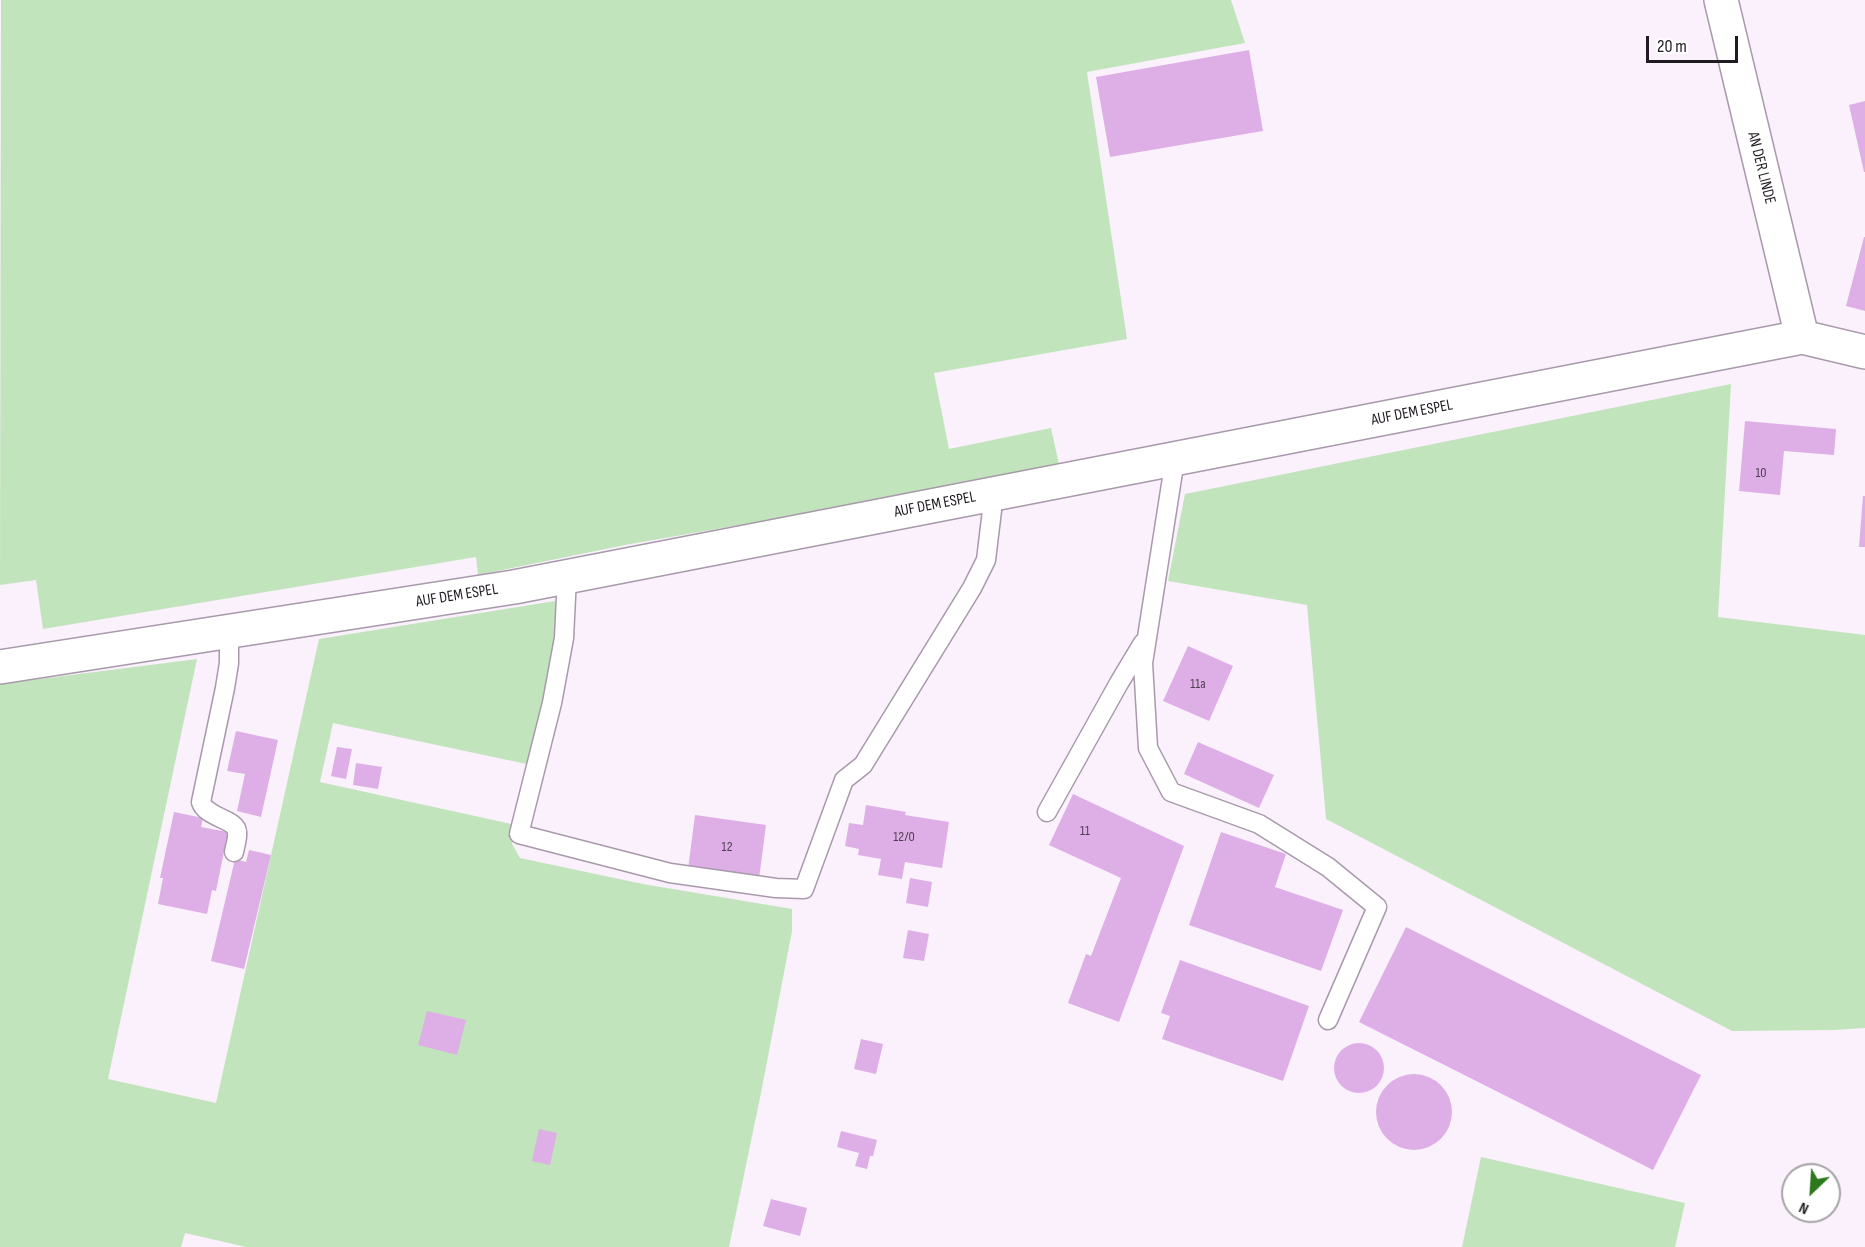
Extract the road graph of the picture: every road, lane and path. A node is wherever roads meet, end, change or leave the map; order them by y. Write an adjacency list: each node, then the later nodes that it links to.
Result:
1 (1721, 0): 2 (street, AN DER LINDE)
2 (1803, 337): 3 (street, AUF DEM ESPEL); 4 (street, AUF DEM ESPEL)
3 (1865, 352)
4 (1175, 459): 5 (street, AUF DEM ESPEL); 8 (lane)
5 (994, 494): 6 (street, AUF DEM ESPEL); 6 (lane)
6 (567, 577): 7 (street, AUF DEM ESPEL)
7 (229, 632): 9 (street, AUF DEM ESPEL); 11 (lane)
8 (1147, 637): 10 (lane); 12 (lane)
9 (0, 667)
10 (1047, 812)
11 (234, 852)
12 (1328, 1020)

